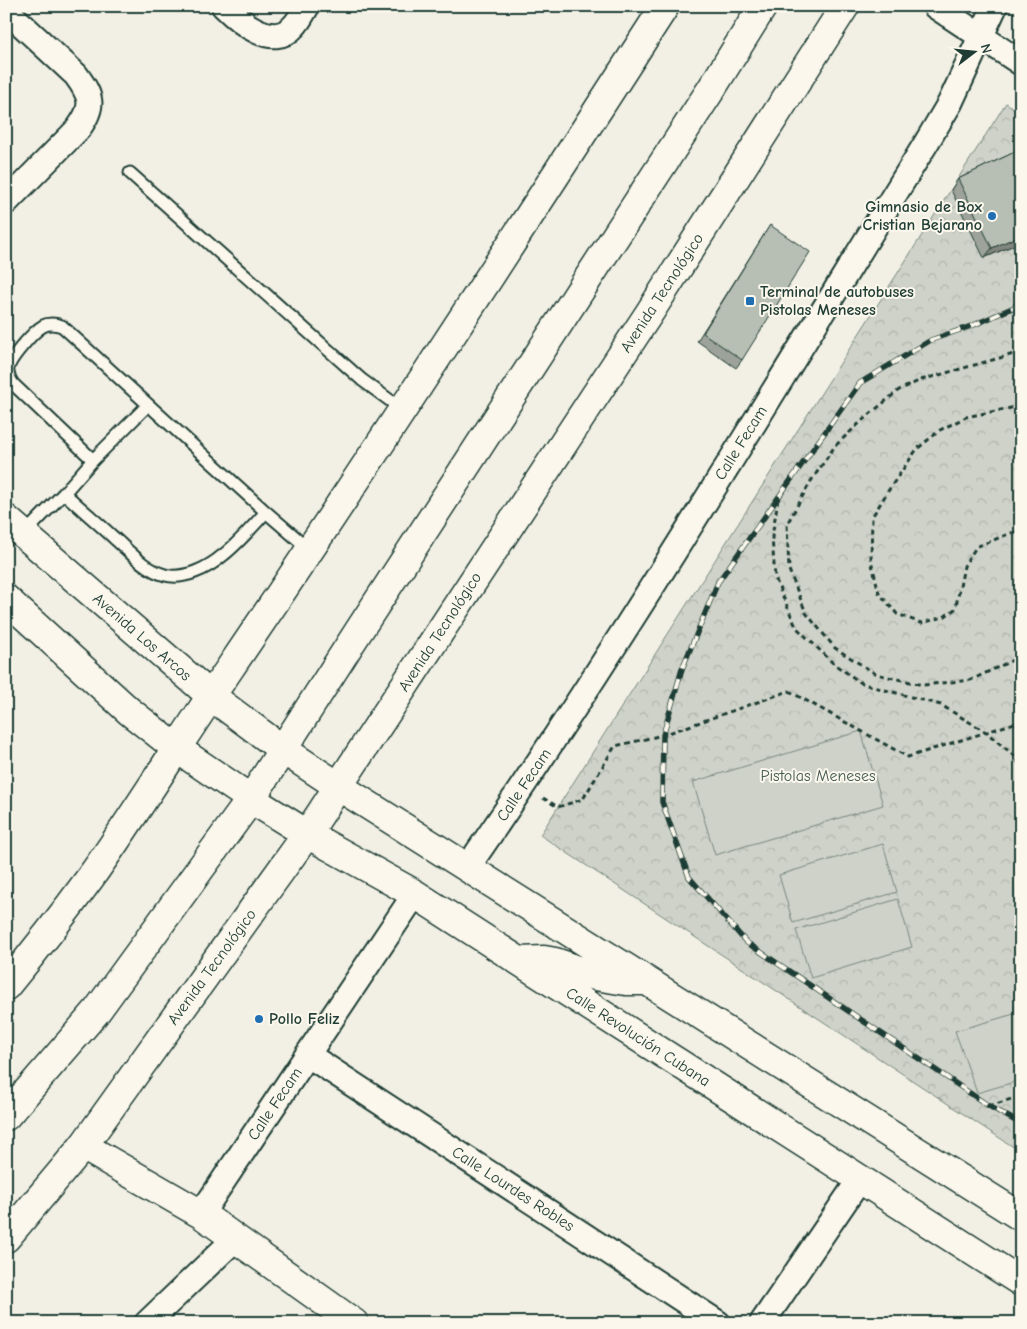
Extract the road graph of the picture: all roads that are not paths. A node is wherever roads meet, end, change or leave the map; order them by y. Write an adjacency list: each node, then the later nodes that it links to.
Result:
1 (224, 6): 2 (street)
2 (307, 6)
3 (666, 6): 14 (main road)
4 (763, 6): 23 (main road)
5 (845, 6): 24 (main road, Avenida Tecnológico)
6 (936, 6): 9 (street)
7 (995, 6): 9 (street, Calle Fecam)
8 (6, 10): 12 (street)
9 (980, 36): 10 (street); 27 (street, Calle Fecam)
10 (1021, 63)
11 (130, 173): 14 (lane)
12 (7, 199)
13 (148, 405): 15 (lane); 15 (lane); 17 (lane)
14 (403, 410): 19 (main road)
15 (93, 460): 16 (lane)
16 (64, 493): 17 (lane); 18 (lane)
17 (266, 512): 19 (lane)
18 (15, 527): 21 (main road, Avenida Los Arcos)
19 (310, 550): 21 (main road)
20 (6, 599): 22 (main road)
21 (211, 696): 22 (main road); 23 (main road, Avenida Los Arcos)
22 (176, 748): 25 (main road); 31 (main road)
23 (282, 749): 24 (main road); 25 (main road)
24 (338, 786): 26 (main road, Avenida Tecnológico); 27 (main road)
25 (251, 798): 26 (main road, Calle Revolución Cubana); 33 (main road)
26 (307, 834): 28 (main road, Calle Revolución Cubana); 34 (main road, Avenida Tecnológico)
27 (468, 868): 30 (main road)
28 (415, 894): 29 (main road, Calle Revolución Cubana); 32 (street, Calle Fecam)
29 (519, 962): 30 (main road); 35 (main road, Calle Revolución Cubana)
30 (649, 981): 37 (main road)
31 (6, 986)
32 (308, 1056): 36 (street, Calle Fecam); 43 (street, Calle Lourdes Robles)
33 (6, 1116)
34 (84, 1146): 36 (main road); 38 (main road, Avenida Tecnológico)
35 (860, 1178): 40 (main road, Calle Revolución Cubana); 44 (street)
36 (202, 1214): 39 (main road)
37 (1021, 1217)
38 (6, 1238)
39 (236, 1238): 41 (street); 42 (main road)
40 (1021, 1282)
41 (146, 1323)
42 (354, 1323)
43 (718, 1323)
44 (762, 1323)

